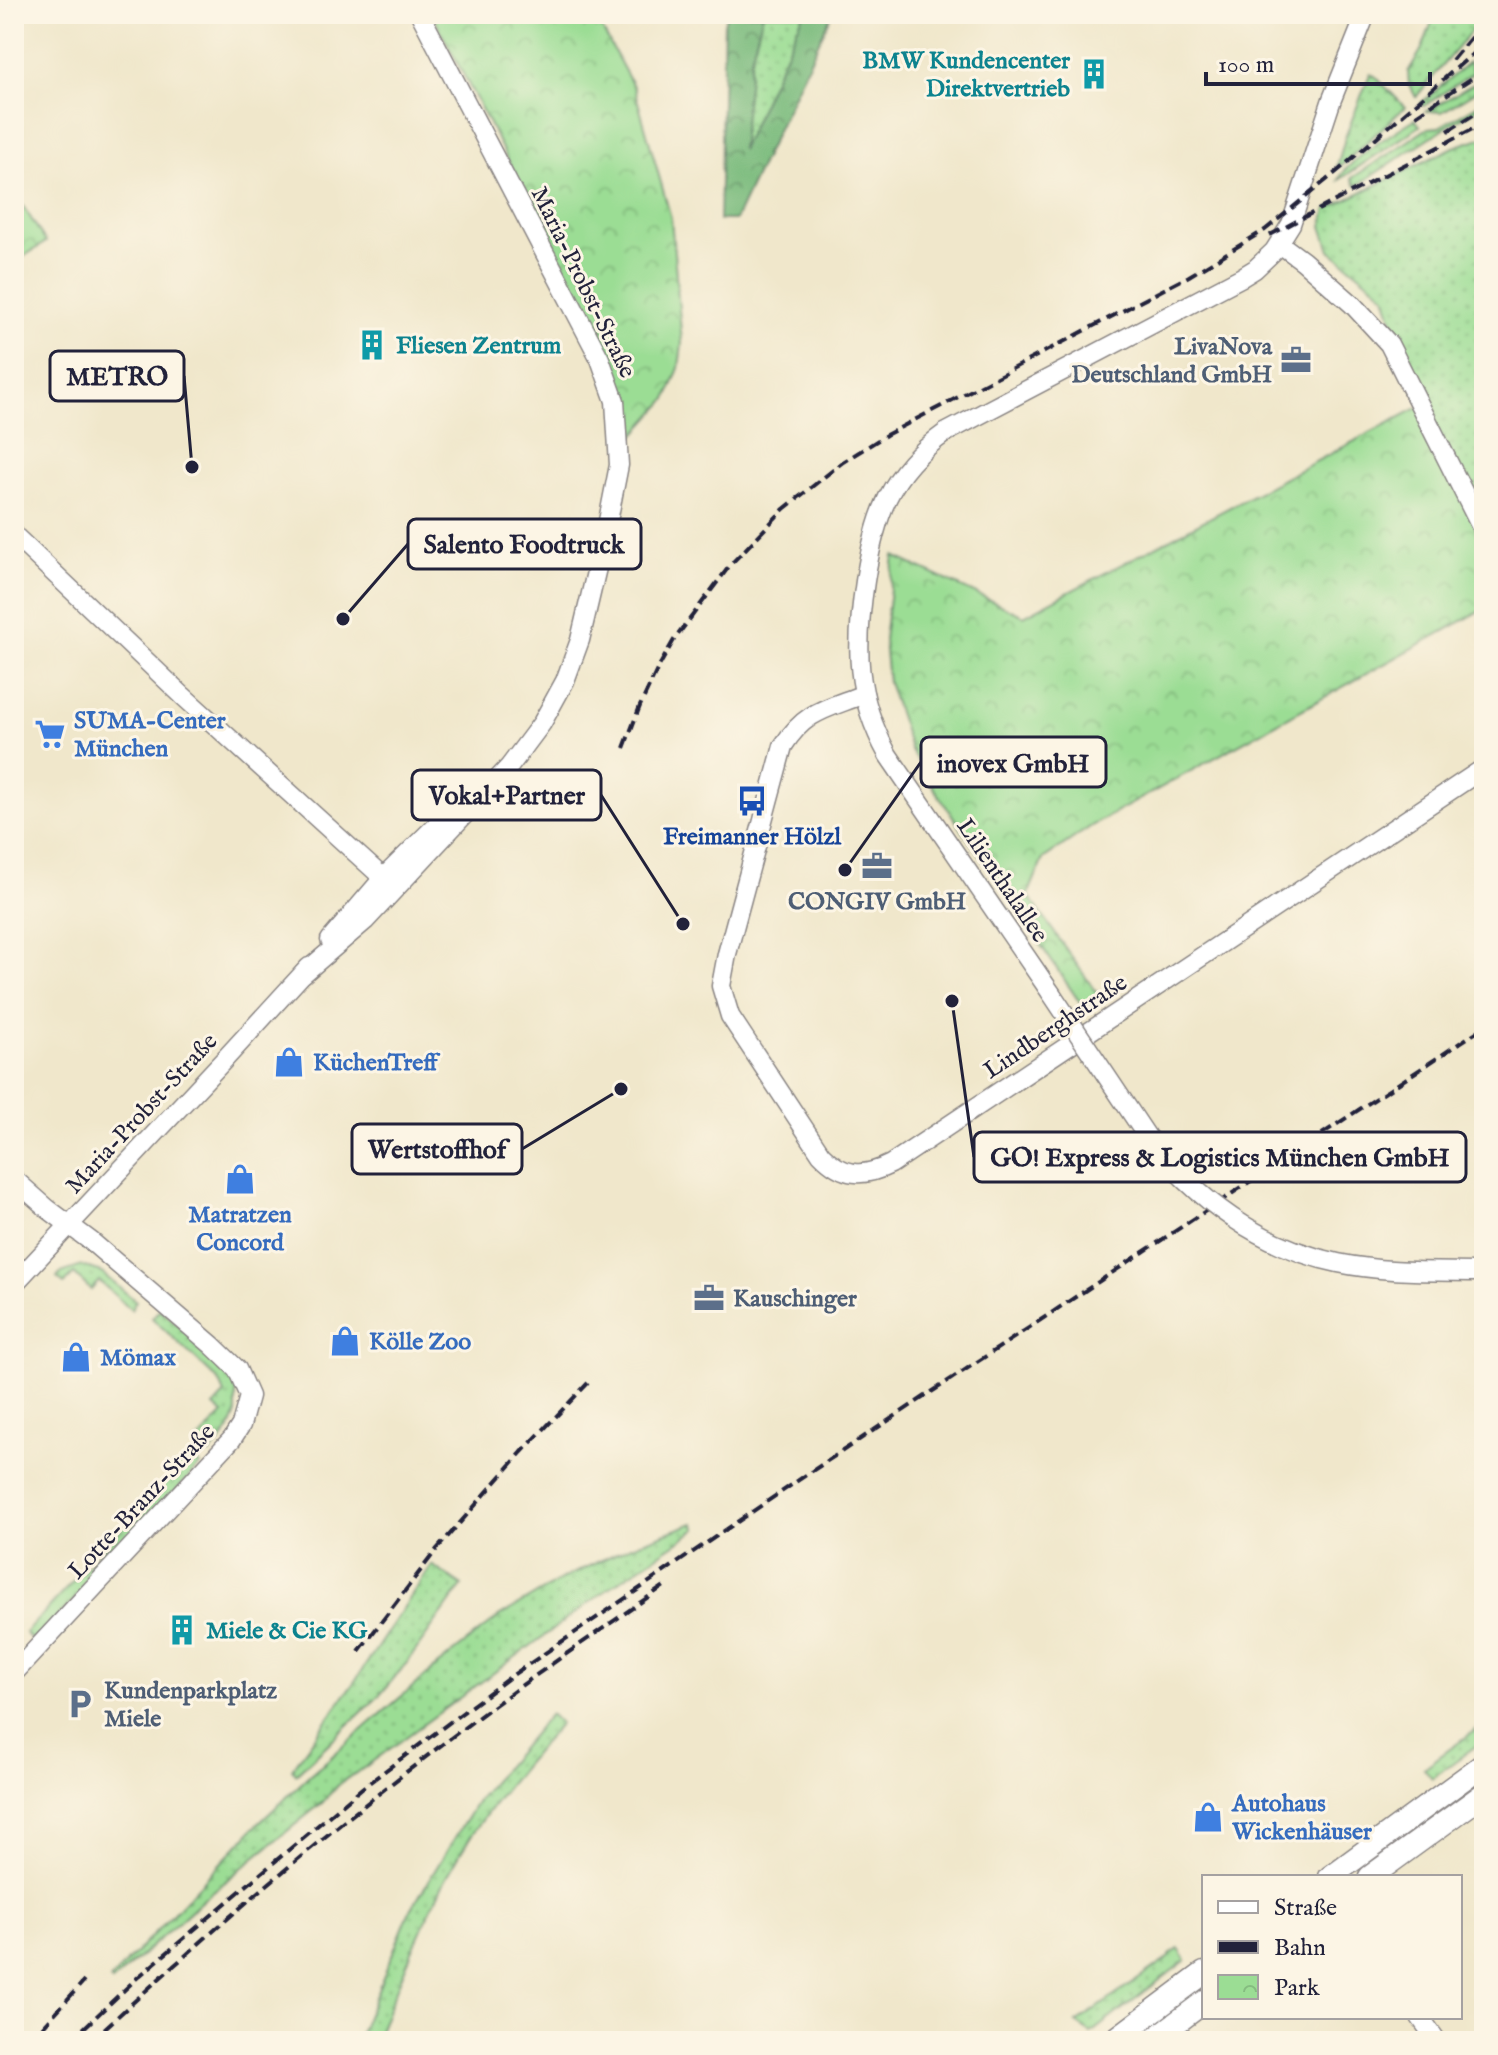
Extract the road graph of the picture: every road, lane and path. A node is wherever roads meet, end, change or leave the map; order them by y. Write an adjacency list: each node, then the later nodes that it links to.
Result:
1 (420, 14): 8 (street, Maria-Probst-Straße)
2 (1366, 14): 3 (street, Lilienthalallee)
3 (1280, 244): 4 (street); 6 (street, Lilienthalallee)
4 (1484, 533)
5 (14, 535): 8 (street)
6 (864, 694): 7 (street, Lindberghstraße); 11 (street, Lilienthalallee, bridge)
7 (1484, 768)
8 (389, 884): 10 (street, Maria-Probst-Straße)
9 (14, 1179): 10 (street, Lotte-Branz-Straße)
10 (70, 1225): 12 (street, Maria-Probst-Straße); 13 (street, Lotte-Branz-Straße)
11 (1484, 1272)
12 (14, 1284)
13 (14, 1673)
14 (1484, 1764): 16 (main road)
15 (1484, 1794): 17 (main road)
16 (1333, 1875)
17 (1373, 1875)
18 (1202, 1974): 21 (main road)
19 (1202, 2004): 22 (main road)
20 (1421, 2019): 23 (street)
21 (1113, 2041)
22 (1152, 2041)
23 (1437, 2041)

